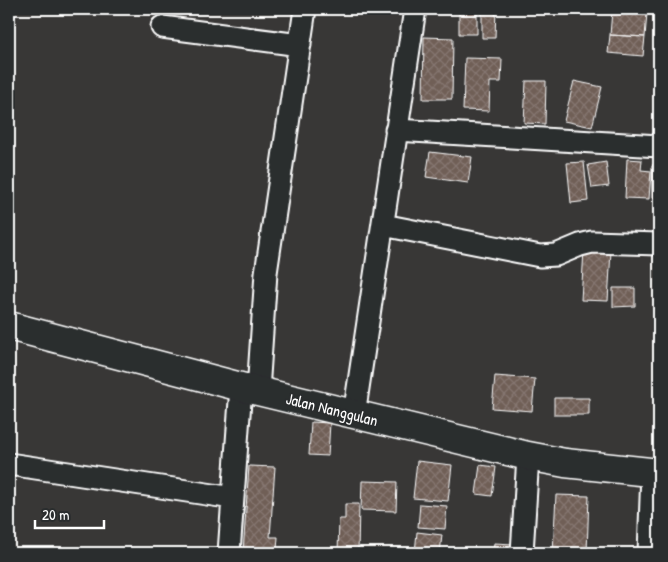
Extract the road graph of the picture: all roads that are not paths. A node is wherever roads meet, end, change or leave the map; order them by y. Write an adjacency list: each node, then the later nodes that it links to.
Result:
1 (305, 9): 4 (street)
2 (415, 9): 5 (street)
3 (162, 27): 4 (street)
4 (300, 45): 10 (street)
5 (396, 130): 6 (street); 7 (street)
6 (659, 146)
7 (383, 225): 8 (street); 11 (street)
8 (659, 244)
9 (9, 326): 10 (street, Jalan Nanggulan)
10 (250, 389): 11 (street, Jalan Nanggulan); 15 (street)
11 (354, 415): 12 (street, Jalan Nanggulan)
12 (528, 456): 14 (street, Jalan Nanggulan); 17 (street)
13 (9, 464): 15 (street)
14 (656, 472): 18 (street)
15 (233, 498): 16 (street)
16 (230, 553)
17 (522, 553)
18 (649, 553)

